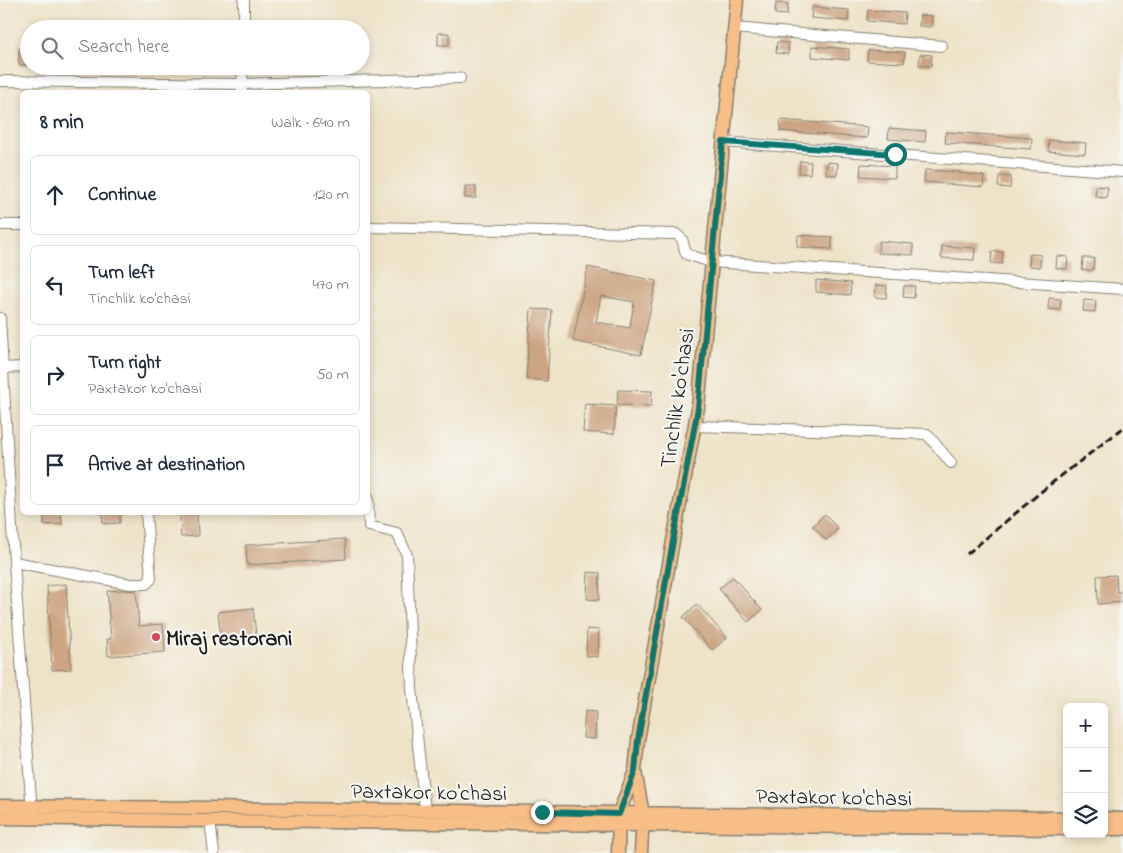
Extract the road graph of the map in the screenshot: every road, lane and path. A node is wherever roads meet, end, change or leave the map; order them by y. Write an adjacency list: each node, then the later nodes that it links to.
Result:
1 (244, 0): 3 (street)
2 (737, 0): 4 (main road, Tinchlik ko'chasi)
3 (244, 20)
4 (734, 28): 5 (street); 10 (main road, Tinchlik ko'chasi)
5 (942, 46)
6 (243, 75): 9 (street)
7 (460, 78): 9 (street)
8 (0, 82): 9 (street)
9 (242, 88)
10 (723, 142): 11 (street); 15 (main road, Tinchlik ko'chasi)
11 (1123, 172)
12 (0, 225): 13 (street)
13 (20, 225)
14 (370, 227): 15 (street)
15 (712, 262): 16 (street); 20 (main road, Tinchlik ko'chasi)
16 (1123, 289)
17 (0, 318): 19 (street)
18 (20, 367): 19 (street)
19 (3, 368): 24 (street)
20 (695, 426): 21 (street); 25 (main road, Tinchlik ko'chasi)
21 (951, 463)
22 (146, 515): 24 (street)
23 (369, 515): 27 (street)
24 (14, 562): 28 (street)
25 (635, 771): 33 (main road, Tinchlik ko'chasi); 34 (main road, Tinchlik ko'chasi)
26 (0, 806): 28 (main road, Paxtakor ko'chasi)
27 (425, 810): 28 (main road, Paxtakor ko'chasi); 33 (main road, Paxtakor ko'chasi)
28 (31, 812): 29 (main road, Paxtakor ko'chasi); 35 (main road, Paxtakor ko'chasi)
29 (0, 818)
30 (1063, 818): 34 (main road, Paxtakor ko'chasi)
31 (1108, 818): 32 (main road)
32 (1123, 818)
33 (619, 819): 34 (main road, Paxtakor ko'chasi); 35 (main road, Paxtakor ko'chasi); 40 (main road, Tinchlik ko'chasi)
34 (643, 819): 36 (main road, Paxtakor ko'chasi); 41 (main road, Tinchlik ko'chasi)
35 (210, 821): 39 (street)
36 (1063, 828)
37 (1108, 829): 38 (main road)
38 (1123, 829)
39 (214, 853)
40 (618, 853)
41 (641, 853)

